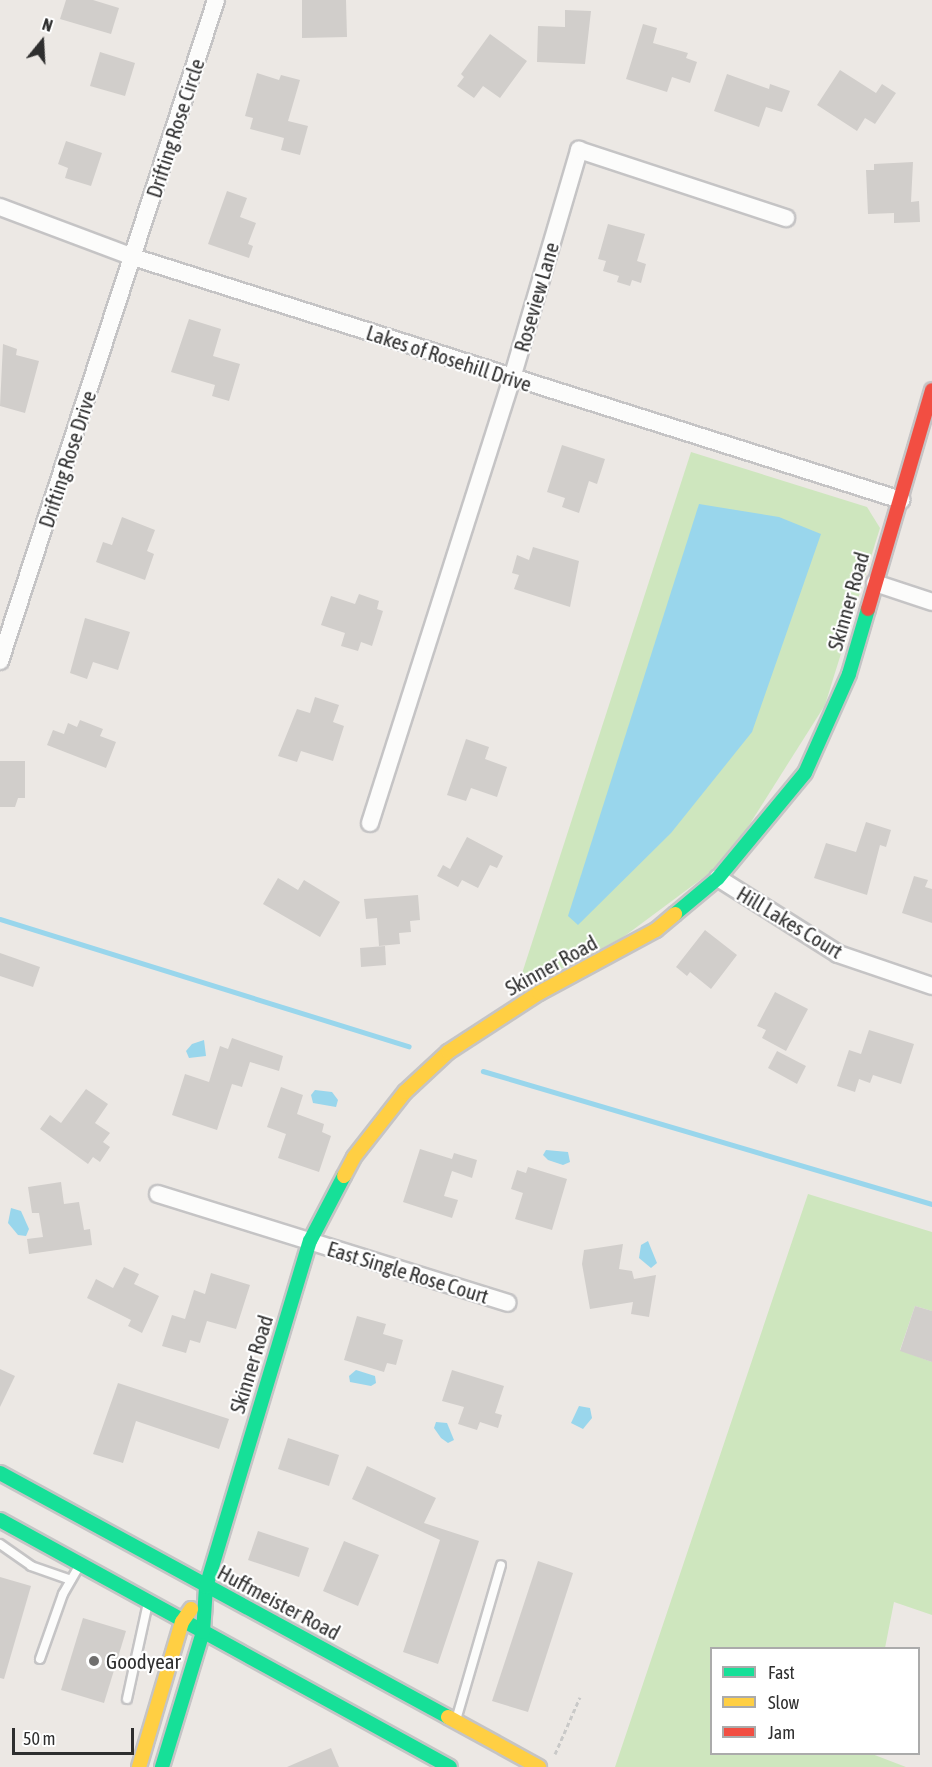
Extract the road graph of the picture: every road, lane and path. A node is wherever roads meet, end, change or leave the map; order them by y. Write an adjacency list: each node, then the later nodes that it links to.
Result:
1 (216, 0): 4 (street, Drifting Rose Circle)
2 (0, 207): 4 (street, Lakes of Rosehill Drive)
3 (786, 218): 5 (street, Roseview Lane)
4 (133, 257): 5 (street, Lakes of Rosehill Drive); 10 (street, Drifting Rose Drive)
5 (512, 378): 7 (street, Lakes of Rosehill Drive); 11 (street, Roseview Lane)
6 (932, 390): 7 (street, Skinner Road)
7 (901, 500): 8 (street, Skinner Road)
8 (875, 583): 9 (street); 12 (street, Skinner Road)
9 (932, 602)
10 (0, 661)
11 (370, 823)
12 (718, 878): 13 (street, Hill Lakes Court); 15 (street, Skinner Road)
13 (932, 987)
14 (158, 1194): 15 (street, East Single Rose Court)
15 (310, 1241): 16 (street, East Single Rose Court); 23 (street, Skinner Road)
16 (507, 1303)
17 (0, 1473): 23 (street, Huffmeister Road)
18 (0, 1520): 20 (street)
19 (0, 1544): 22 (lane)
20 (80, 1565): 22 (lane); 24 (street)
21 (501, 1565): 30 (lane)
22 (71, 1580): 27 (lane)
23 (206, 1587): 25 (street, Skinner Road); 26 (street, Skinner Road); 30 (street, Huffmeister Road)
24 (148, 1603): 25 (street); 29 (lane)
25 (182, 1622): 26 (street); 32 (street, Skinner Road)
26 (202, 1632): 33 (street, Skinner Road); 34 (street)
27 (40, 1659)
28 (580, 1697): 31 (path)
29 (127, 1699)
30 (456, 1722): 35 (street, Huffmeister Road)
31 (554, 1757)
32 (139, 1767)
33 (162, 1767)
34 (450, 1767)
35 (539, 1767)

